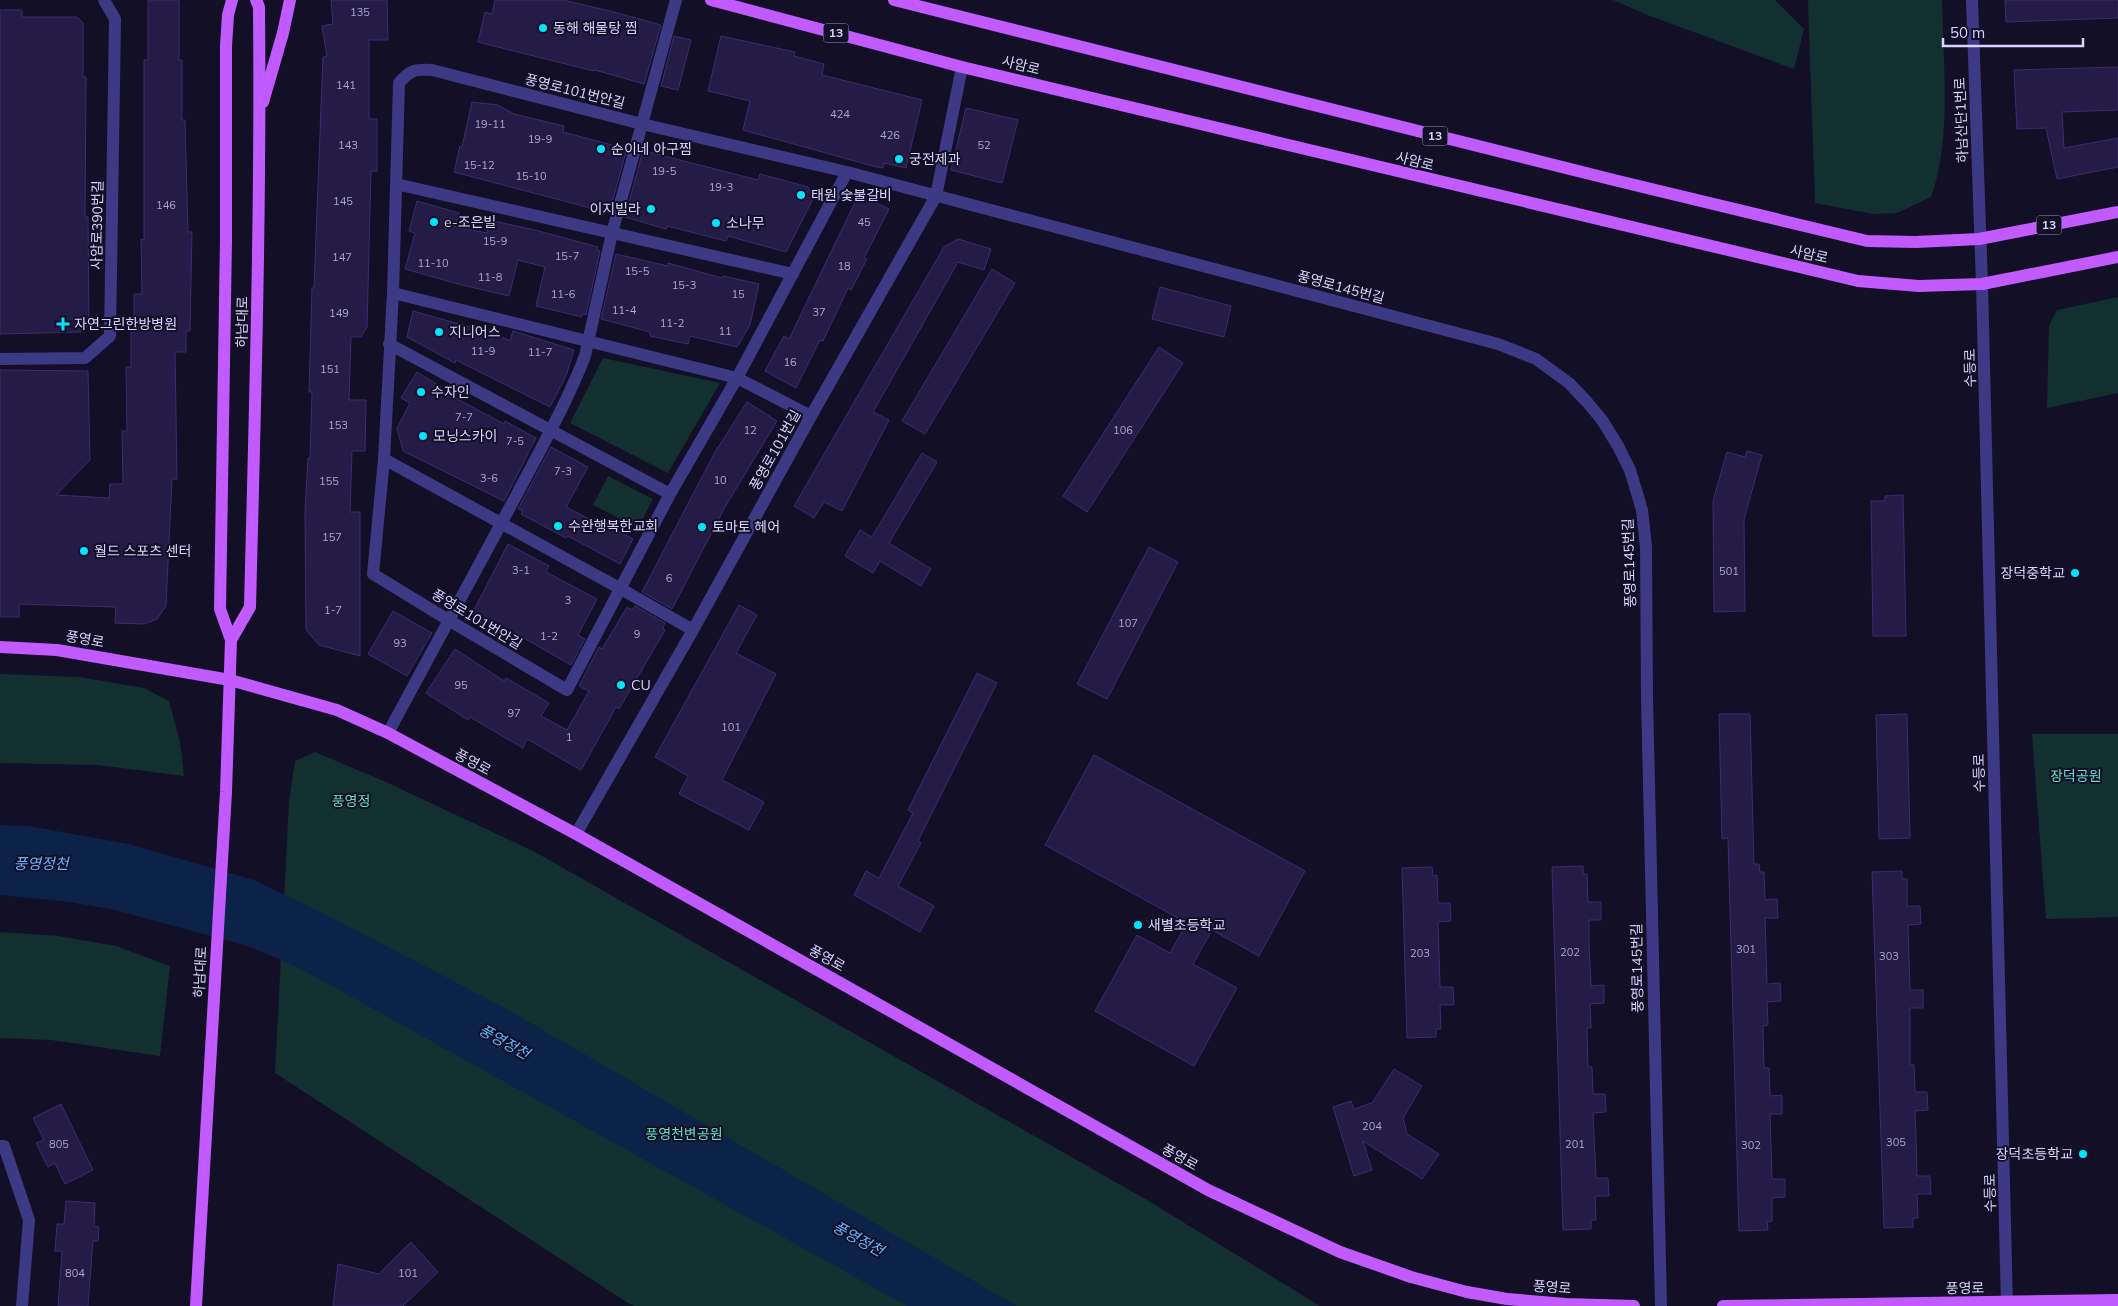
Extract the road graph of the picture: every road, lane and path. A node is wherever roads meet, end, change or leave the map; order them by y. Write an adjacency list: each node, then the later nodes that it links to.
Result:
1 (104, 0): 26 (street, 사암로390번길)
2 (227, 0): 10 (main road)
3 (232, 0): 10 (main road, 하남대로)
4 (256, 0): 12 (main road, 하남대로)
5 (290, 0): 12 (main road)
6 (676, 0): 13 (street)
7 (711, 0): 11 (main road, 사암로 / 13)
8 (894, 0): 19 (main road, 사암로 / 13)
9 (1972, 0): 19 (street, 하남산단1번로)
10 (228, 15): 36 (main road, 하남대로)
11 (962, 67): 16 (street, 풍영로101번길); 22 (main road, 사암로 / 13)
12 (259, 117): 36 (main road, 하남대로)
13 (642, 124): 14 (street, 풍영로101번안길); 15 (street, 풍영로101번안길); 18 (street)
14 (847, 172): 16 (street, 풍영로101번안길); 21 (street, 풍영로101번안길)
15 (396, 184): 18 (street); 23 (street, 풍영로101번안길)
16 (936, 196): 28 (street, 풍영로101번길); 47 (street, 풍영로145번길)
17 (2118, 212): 19 (main road, 사암로 / 13)
18 (612, 233): 21 (street); 24 (street)
19 (1979, 239): 22 (street, 수등로)
20 (2118, 257): 22 (main road, 사암로 / 13)
21 (793, 274): 27 (street, 풍영로101번안길)
22 (1982, 284): 43 (street, 수등로)
23 (394, 293): 24 (street); 25 (street, 풍영로101번안길)
24 (587, 341): 27 (street); 29 (street)
25 (389, 344): 29 (street); 30 (street, 풍영로101번안길)
26 (0, 359)
27 (737, 378): 28 (street); 31 (street, 풍영로101번안길)
28 (811, 416): 35 (street, 풍영로101번길)
29 (551, 429): 31 (street); 32 (street)
30 (384, 459): 32 (street); 34 (street, 풍영로101번안길)
31 (670, 494): 33 (street, 풍영로101번안길)
32 (501, 524): 33 (street); 34 (street)
33 (621, 589): 34 (street, 풍영로101번안길); 35 (street)
34 (450, 621): 39 (street)
35 (693, 630): 40 (street, 풍영로101번길)
36 (231, 640): 38 (main road, 하남대로)
37 (0, 647): 38 (main road, 풍영로)
38 (230, 680): 39 (main road, 풍영로); 45 (main road, 하남대로)
39 (388, 733): 40 (main road, 풍영로)
40 (576, 834): 46 (main road, 풍영로)
41 (0, 1146): 44 (street)
42 (2118, 1300): 43 (main road, 풍영로)
43 (2007, 1304): 48 (main road, 풍영로)
44 (22, 1306)
45 (196, 1306)
46 (1634, 1306)
47 (1660, 1306)
48 (1723, 1306)

